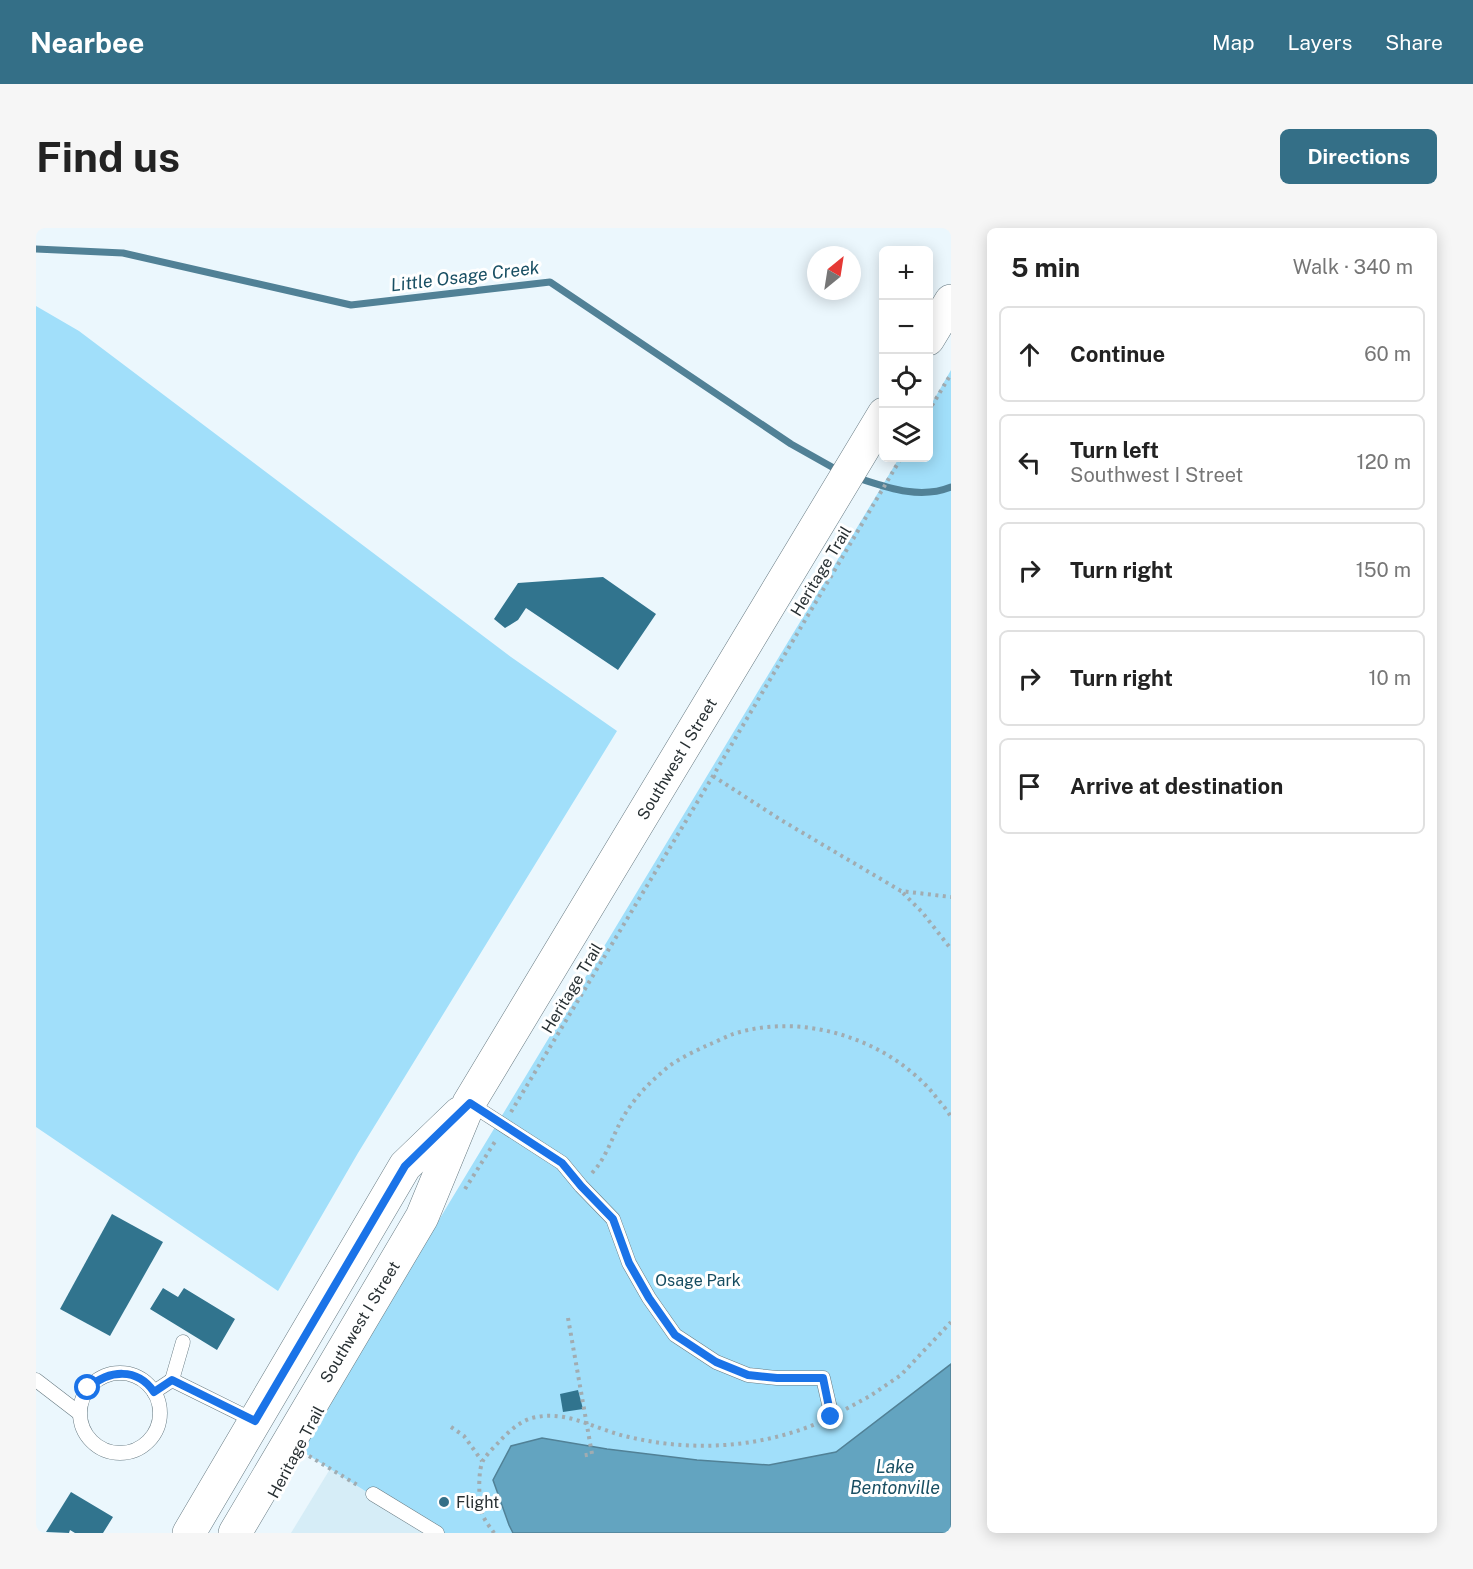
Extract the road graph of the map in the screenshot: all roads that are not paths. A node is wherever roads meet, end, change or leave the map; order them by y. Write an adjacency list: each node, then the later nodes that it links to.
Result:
1 (951, 301): 2 (main road)
2 (933, 331)
3 (877, 426): 4 (main road, Southwest I Street)
4 (470, 1103): 10 (lane); 11 (main road, Southwest I Street); 14 (main road, Southwest I Street)
5 (183, 1342): 7 (lane)
6 (36, 1380): 9 (lane)
7 (172, 1380): 8 (lane); 11 (lane)
8 (154, 1392): 9 (lane); 9 (lane)
9 (79, 1413)
10 (831, 1417)
11 (255, 1421): 13 (main road, Southwest I Street)
12 (373, 1494): 15 (lane)
13 (189, 1533)
14 (235, 1533)
15 (437, 1533)

